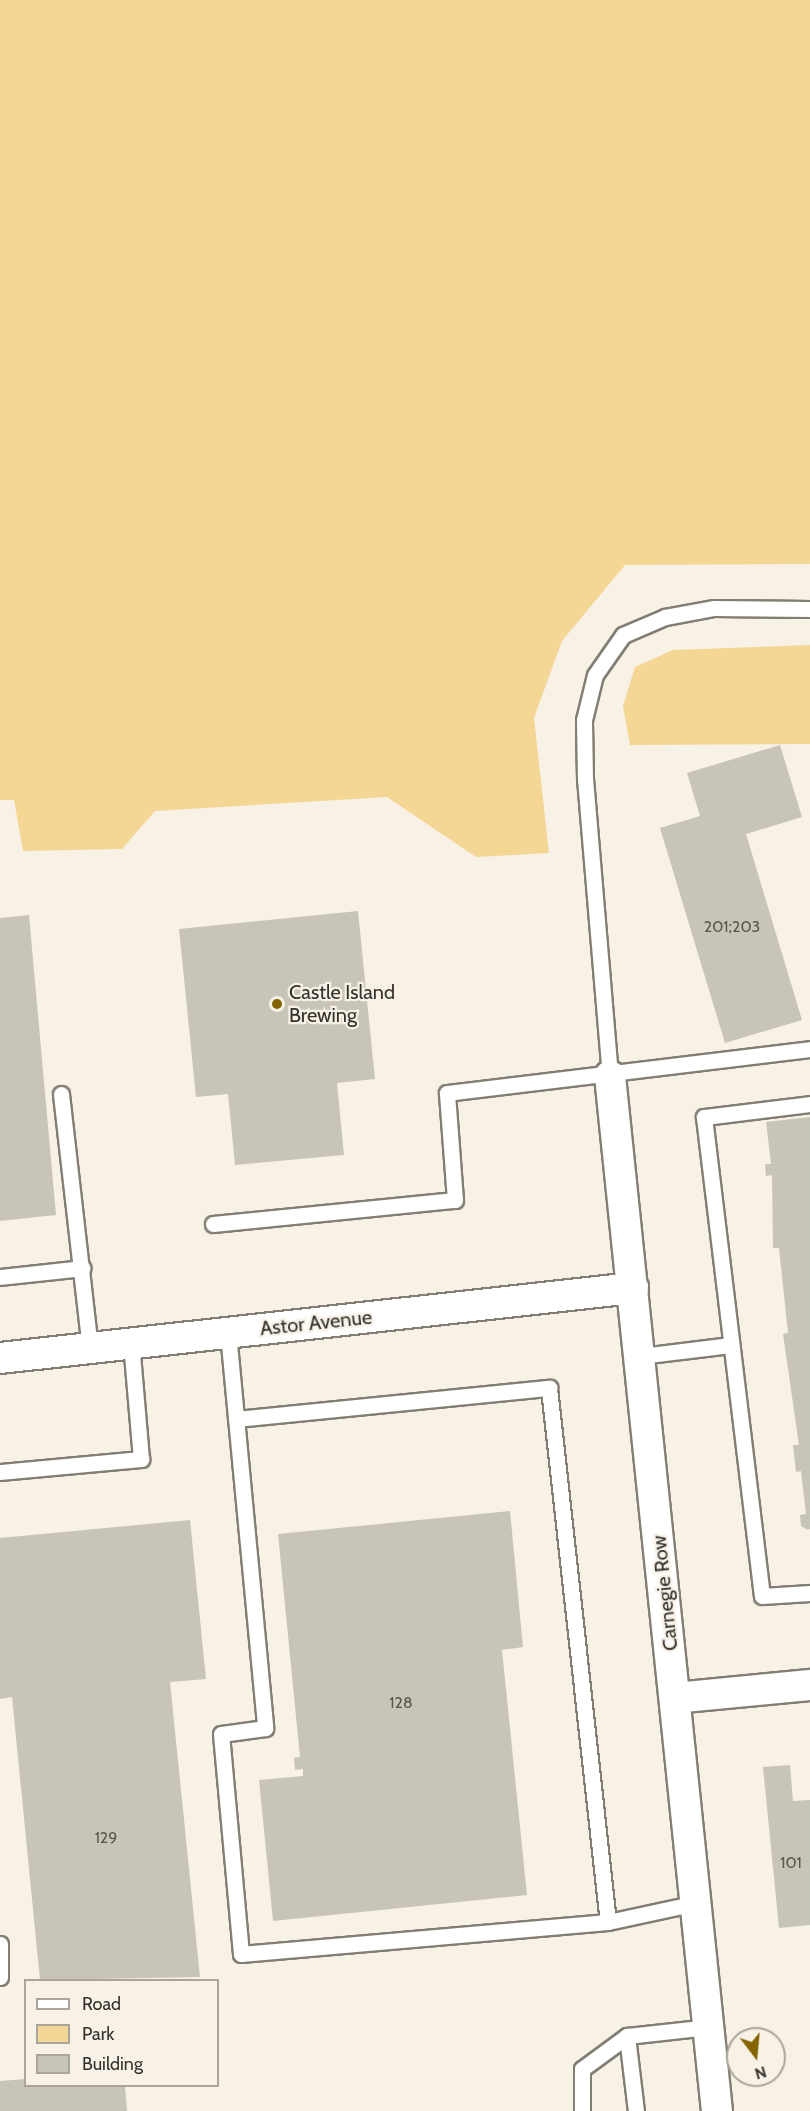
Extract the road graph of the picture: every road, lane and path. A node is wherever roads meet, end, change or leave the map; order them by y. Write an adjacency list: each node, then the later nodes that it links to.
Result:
1 (810, 609): 3 (lane)
2 (810, 1050): 3 (lane)
3 (610, 1076): 6 (lane); 9 (street, Carnegie Row)
4 (62, 1094): 7 (lane)
5 (810, 1104): 12 (lane)
6 (213, 1224)
7 (83, 1268): 8 (lane); 13 (lane)
8 (0, 1277)
9 (633, 1288): 10 (street, Astor Avenue); 14 (street, Carnegie Row)
10 (228, 1333): 11 (street, Astor Avenue); 16 (lane)
11 (131, 1343): 13 (street, Astor Avenue); 17 (lane)
12 (731, 1345): 14 (lane); 18 (lane)
13 (90, 1348): 15 (street, Astor Avenue)
14 (641, 1356): 20 (street, Carnegie Row)
15 (0, 1358)
16 (236, 1419): 22 (lane); 22 (lane)
17 (0, 1472)
18 (810, 1593)
19 (810, 1685): 20 (street)
20 (675, 1698): 21 (street, Carnegie Row)
21 (696, 1904): 22 (lane); 25 (street, Carnegie Row)
22 (608, 1922)
23 (0, 1944): 24 (lane)
24 (0, 1977)
25 (708, 2027): 26 (lane); 29 (street, Carnegie Row)
26 (627, 2036): 27 (lane); 28 (lane)
27 (582, 2111)
28 (636, 2111)
29 (717, 2111)

